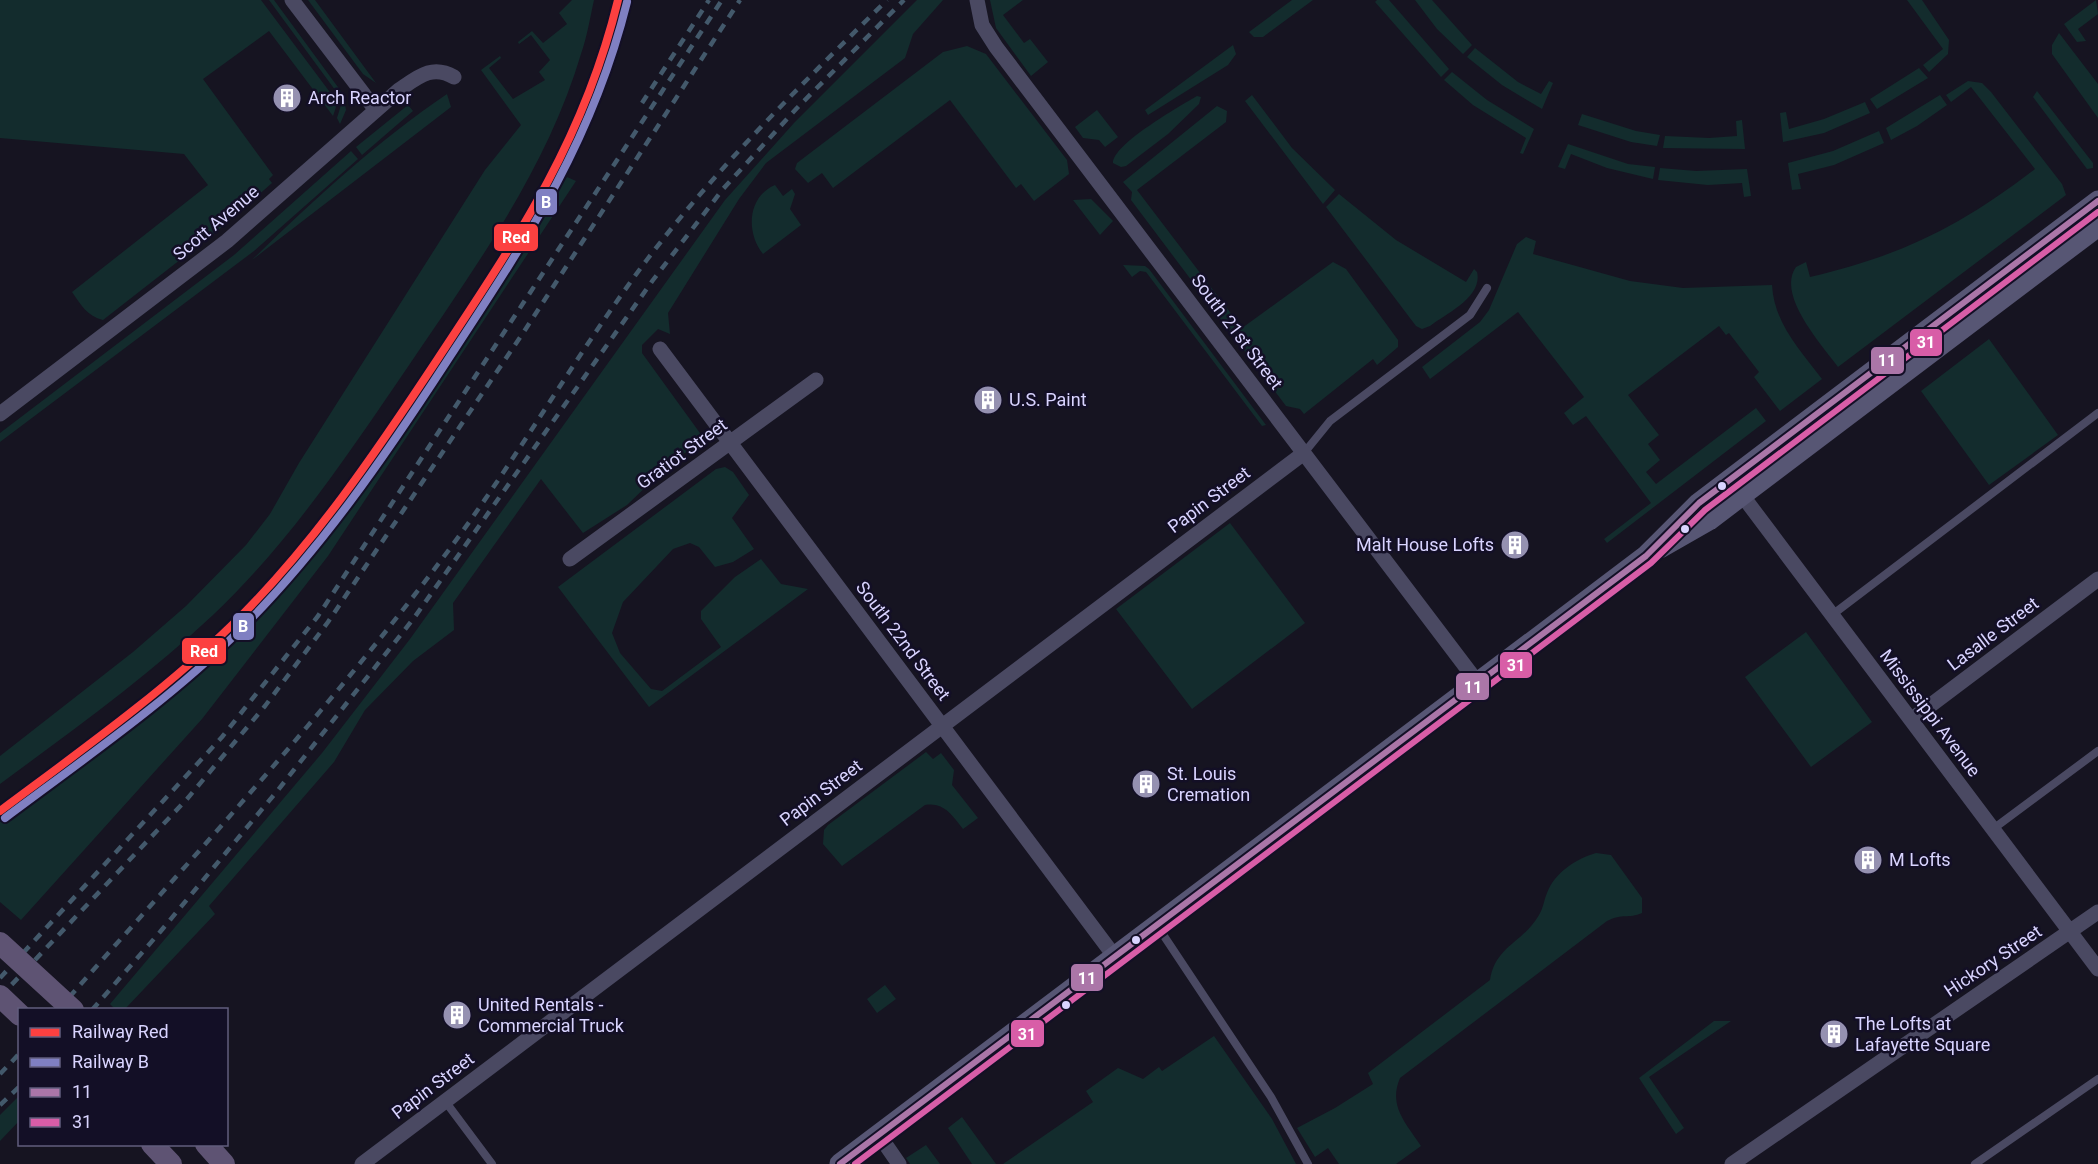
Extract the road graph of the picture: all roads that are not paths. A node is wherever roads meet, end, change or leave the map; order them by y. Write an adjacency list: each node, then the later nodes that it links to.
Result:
1 (292, 0): 4 (street)
2 (977, 0): 13 (street, South 21st Street)
3 (454, 77): 4 (street, Scott Avenue)
4 (375, 109): 11 (street, Scott Avenue)
5 (2098, 201): 14 (main road)
6 (2098, 226): 14 (main road)
7 (1488, 288): 13 (lane)
8 (660, 349): 12 (street, South 22nd Street)
9 (816, 380): 12 (street, Gratiot Street)
10 (2098, 413): 17 (lane)
11 (0, 414)
12 (730, 442): 15 (street, Gratiot Street); 20 (street, South 22nd Street)
13 (1304, 453): 18 (street, South 21st Street); 20 (street, Papin Street)
14 (1737, 487): 17 (street, Mississippi Avenue); 18 (main road)
15 (570, 559)
16 (2098, 579): 19 (street, Lasalle Street)
17 (1832, 615): 19 (street, Mississippi Avenue)
18 (1478, 683): 24 (main road)
19 (1911, 720): 22 (street, Mississippi Avenue)
20 (942, 726): 27 (street, South 22nd Street); 33 (street, Papin Street)
21 (2098, 751): 22 (lane)
22 (1994, 829): 25 (street, Mississippi Avenue)
23 (2098, 912): 25 (street, Hickory Street)
24 (1156, 925): 27 (main road); 43 (lane)
25 (2070, 932): 28 (street, Mississippi Avenue); 44 (street, Hickory Street)
26 (0, 943): 30 (main road, bridge)
27 (1115, 957): 34 (main road)
28 (2098, 969)
29 (0, 996): 31 (main road, bridge)
30 (72, 1008)
31 (18, 1013)
32 (2098, 1079): 45 (lane)
33 (445, 1101): 39 (street, Papin Street); 40 (lane)
34 (879, 1135): 41 (main road); 42 (street)
35 (154, 1146): 37 (main road)
36 (208, 1146): 38 (main road)
37 (171, 1164)
38 (224, 1164)
39 (362, 1164)
40 (492, 1164)
41 (840, 1164)
42 (898, 1164)
43 (1308, 1164)
44 (1732, 1164)
45 (1975, 1164)

